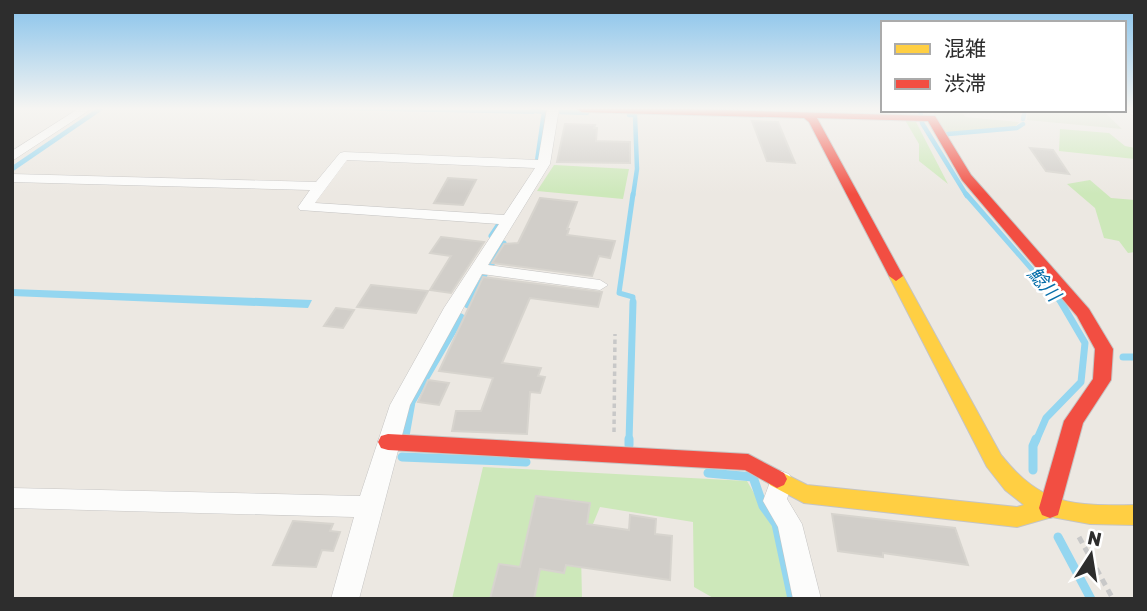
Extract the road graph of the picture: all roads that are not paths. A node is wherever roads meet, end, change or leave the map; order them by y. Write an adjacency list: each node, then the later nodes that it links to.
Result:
1 (42, 138): 5 (street)
2 (548, 138): 6 (street)
3 (822, 138): 16 (street)
4 (943, 138): 16 (street)
5 (12, 157)
6 (544, 164): 8 (street); 9 (street)
7 (12, 178): 8 (street)
8 (320, 186): 9 (street)
9 (511, 220): 10 (street)
10 (478, 269): 11 (street); 12 (street)
11 (600, 285)
12 (388, 442): 13 (street); 15 (street)
13 (781, 481): 16 (street); 19 (street)
14 (12, 498): 15 (street)
15 (369, 507): 18 (street)
16 (1050, 508): 17 (street)
17 (1135, 515)
18 (345, 599)
19 (807, 599)

